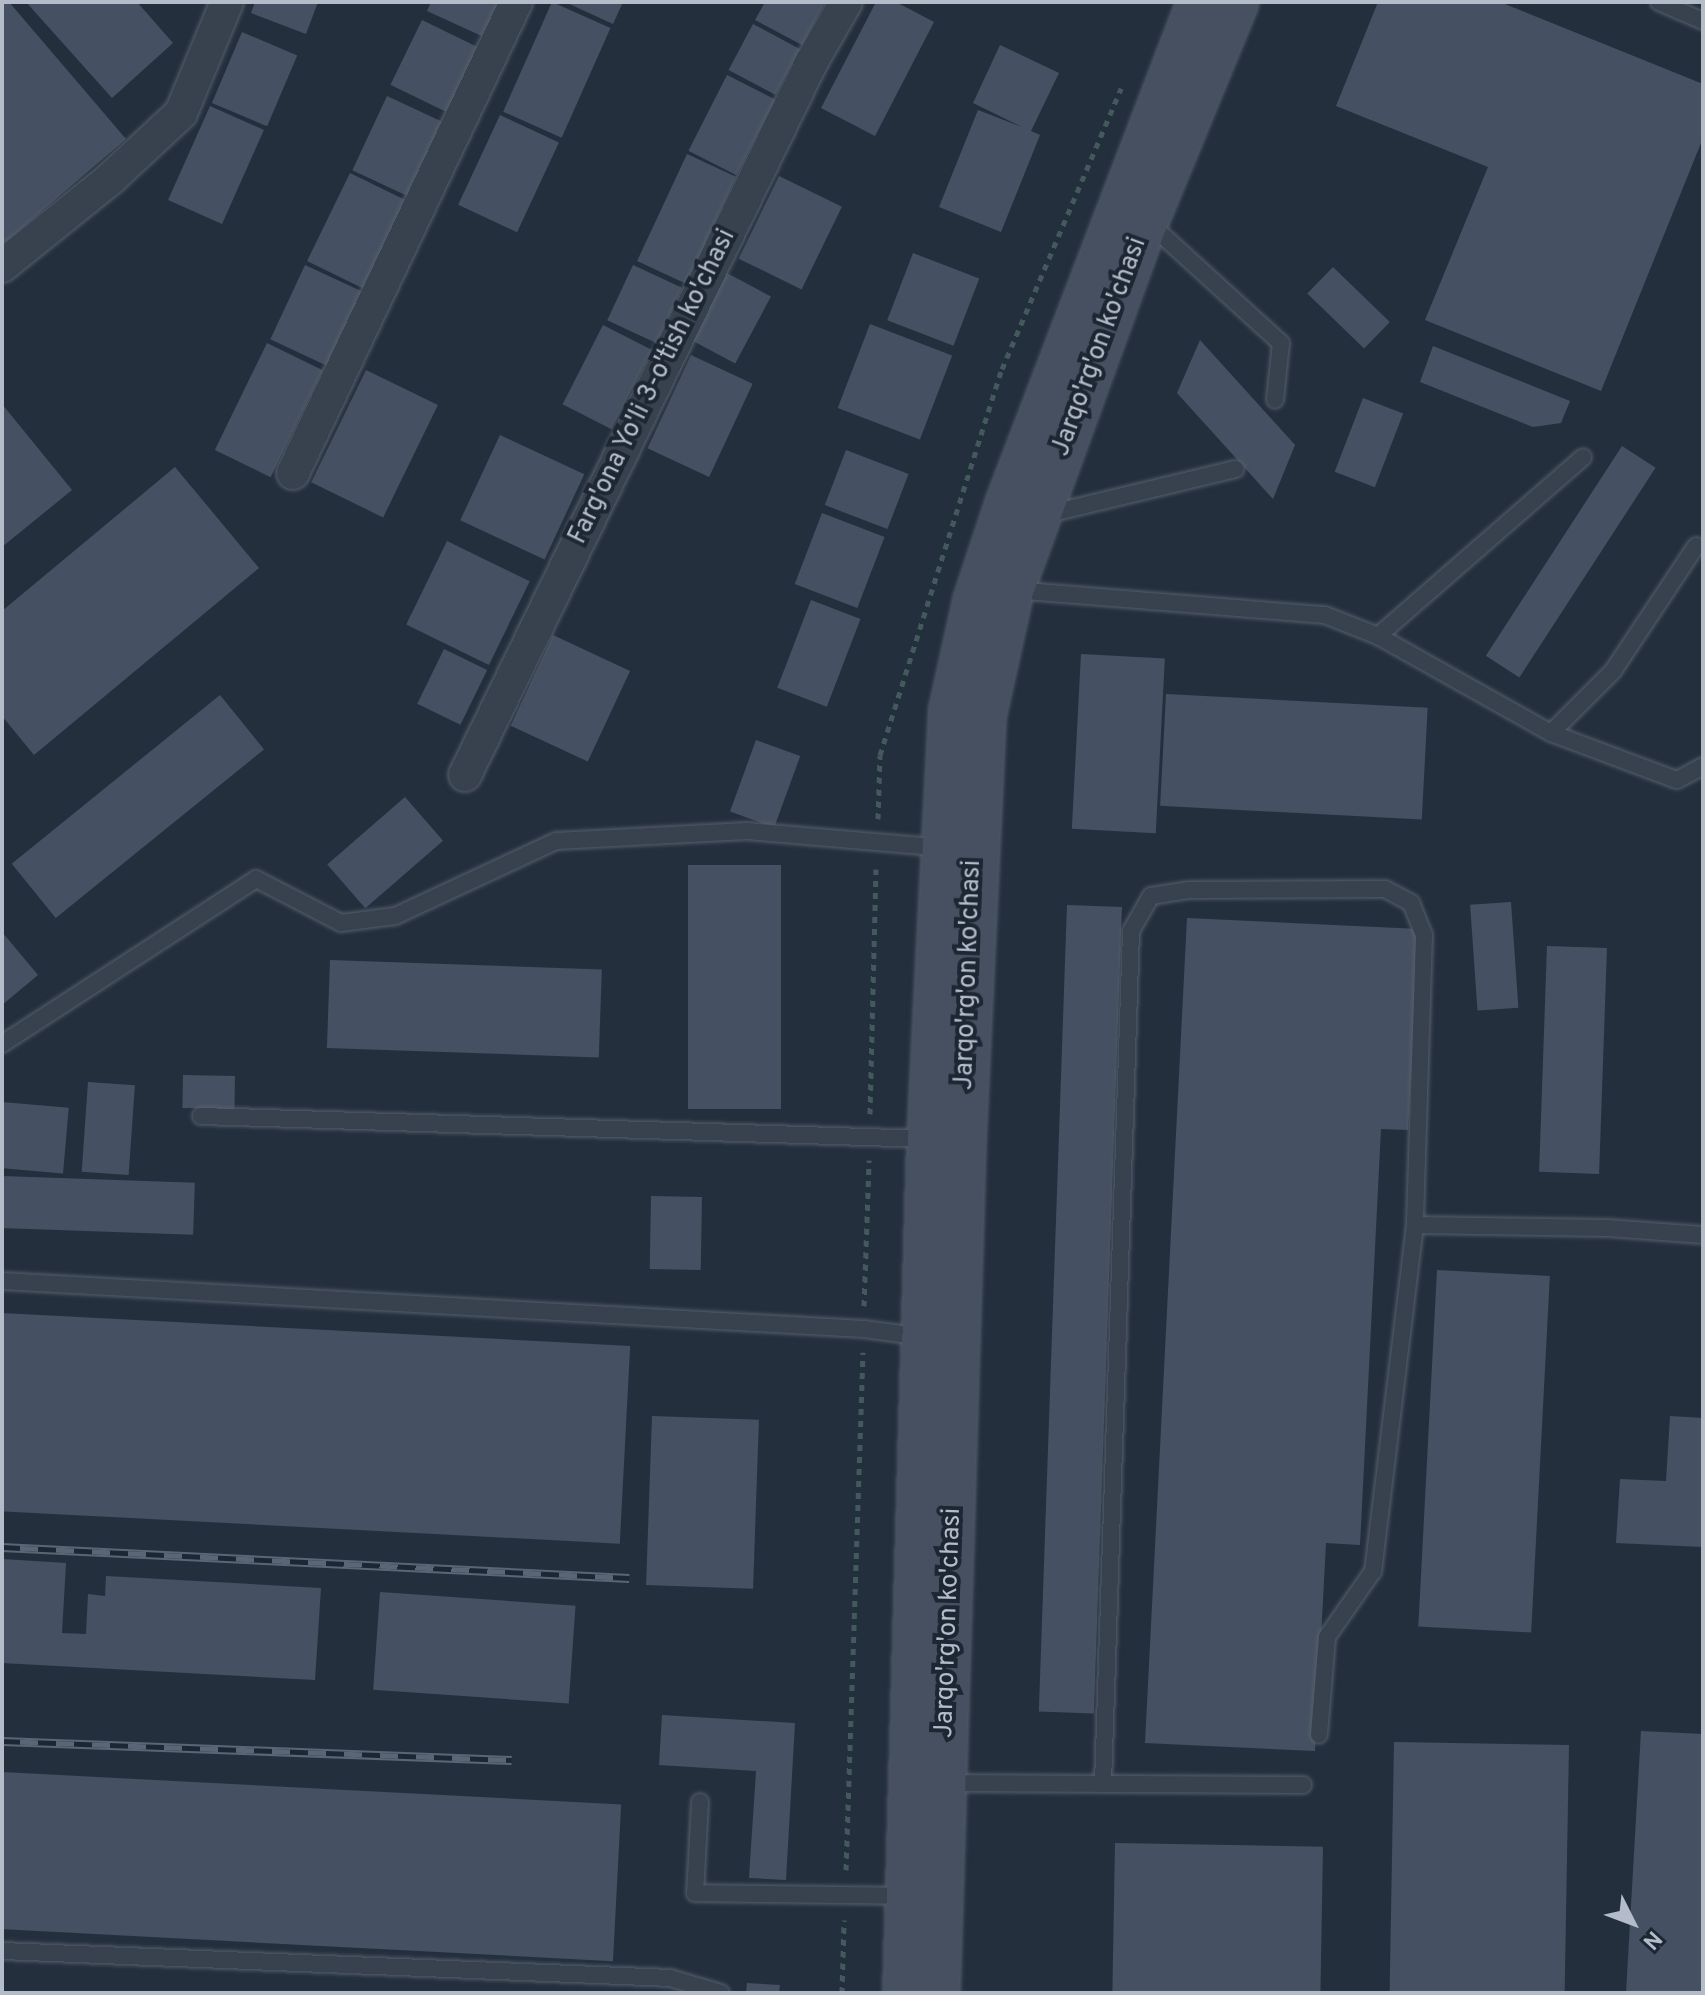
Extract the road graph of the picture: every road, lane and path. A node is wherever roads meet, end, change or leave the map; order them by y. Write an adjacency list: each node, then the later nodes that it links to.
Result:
1 (227, 2): 9 (street)
2 (516, 2): 13 (street)
3 (846, 2): 20 (street, Farg'ona Yo'li 3-o'tish ko'chasi)
4 (1200, 2): 21 (main road, Jarqo'rg'on ko'chasi)
5 (1236, 2): 8 (main road, Jarqo'rg'on ko'chasi)
6 (1659, 2): 7 (lane)
7 (1703, 21)
8 (1146, 220): 10 (lane); 14 (main road, Jarqo'rg'on ko'chasi)
9 (2, 266)
10 (1275, 400)
11 (1583, 457): 17 (lane)
12 (1236, 469): 14 (lane)
13 (293, 473)
14 (1039, 516): 16 (main road, Jarqo'rg'on ko'chasi)
15 (1696, 546): 18 (lane)
16 (1011, 590): 17 (lane); 21 (main road, Jarqo'rg'on ko'chasi)
17 (1378, 636): 18 (lane)
18 (1551, 733): 19 (lane)
19 (1703, 766)
20 (465, 775)
21 (958, 849): 22 (lane); 24 (main road, Jarqo'rg'on ko'chasi)
22 (2, 1044)
23 (201, 1116): 24 (lane)
24 (947, 1140): 28 (main road, Jarqo'rg'on ko'chasi); 30 (main road, Jarqo'rg'on ko'chasi)
25 (1415, 1225): 26 (lane); 29 (lane); 31 (lane)
26 (1703, 1235)
27 (2, 1281): 28 (lane)
28 (925, 1338): 34 (main road, Jarqo'rg'on ko'chasi)
29 (1319, 1735)
30 (943, 1783): 31 (lane); 38 (main road, Jarqo'rg'on ko'chasi)
31 (1103, 1784): 32 (lane)
32 (1303, 1785)
33 (700, 1802): 34 (lane)
34 (908, 1896): 37 (main road, Jarqo'rg'on ko'chasi)
35 (2, 1951): 36 (lane)
36 (721, 1993)
37 (906, 1993)
38 (937, 1993)

